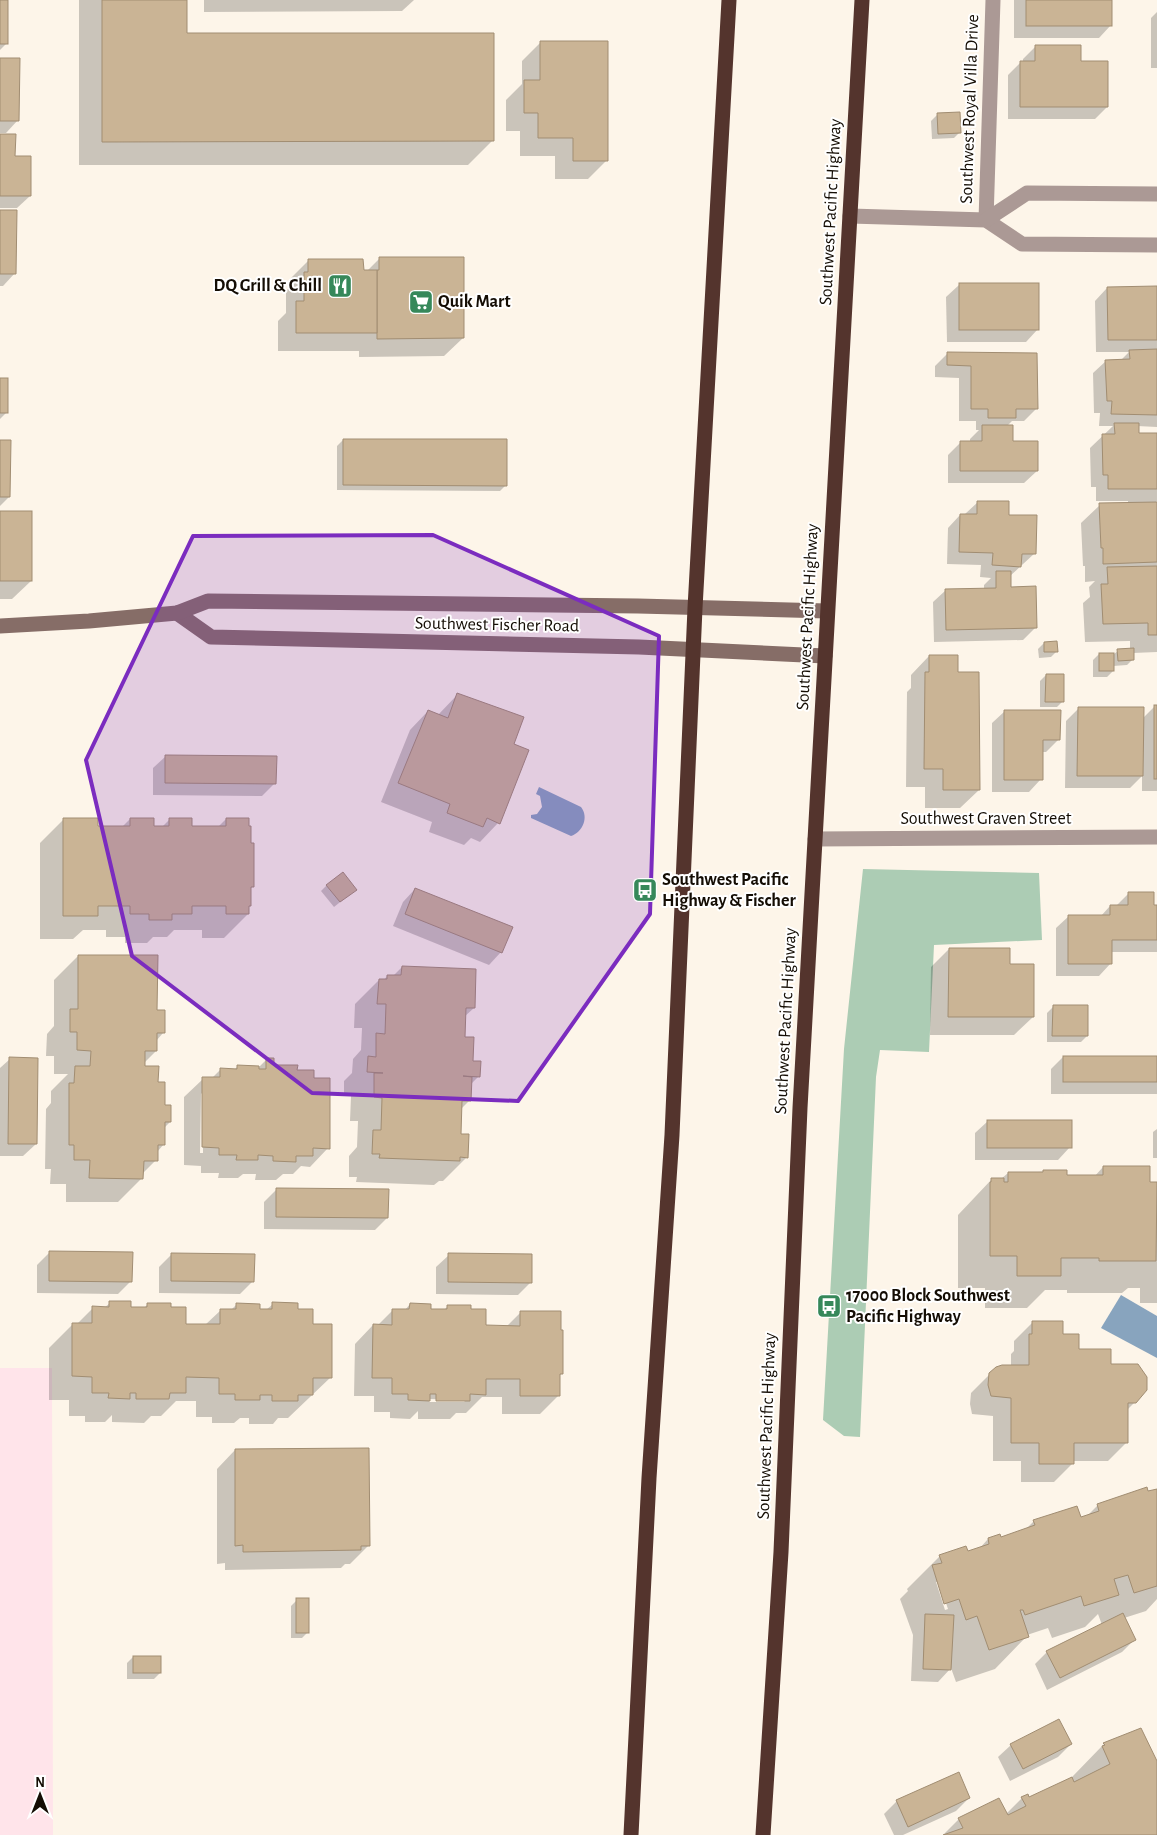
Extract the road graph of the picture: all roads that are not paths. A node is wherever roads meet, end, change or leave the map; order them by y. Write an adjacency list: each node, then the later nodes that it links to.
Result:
1 (729, 0): 8 (highway)
2 (862, 0): 5 (highway, Southwest Pacific Highway)
3 (993, 0): 6 (street, Southwest Royal Villa Drive)
4 (1157, 194): 6 (street, Southwest Royal Villa Drive)
5 (850, 216): 6 (street, Southwest Royal Villa Drive); 9 (highway, Southwest Pacific Highway)
6 (986, 220): 7 (street, Southwest Royal Villa Drive)
7 (1157, 245)
8 (695, 608): 9 (street, Southwest Fischer Road); 10 (street, Southwest Fischer Road); 12 (highway)
9 (827, 611): 13 (highway, Southwest Pacific Highway)
10 (177, 613): 11 (street, Southwest Fischer Road); 12 (street, Southwest Fischer Road)
11 (0, 626)
12 (693, 649): 13 (street, Southwest Fischer Road); 16 (highway)
13 (825, 656): 15 (highway, Southwest Pacific Highway)
14 (1157, 837): 15 (street, Southwest Graven Street)
15 (815, 839): 17 (highway, Southwest Pacific Highway)
16 (631, 1835)
17 (763, 1835)

